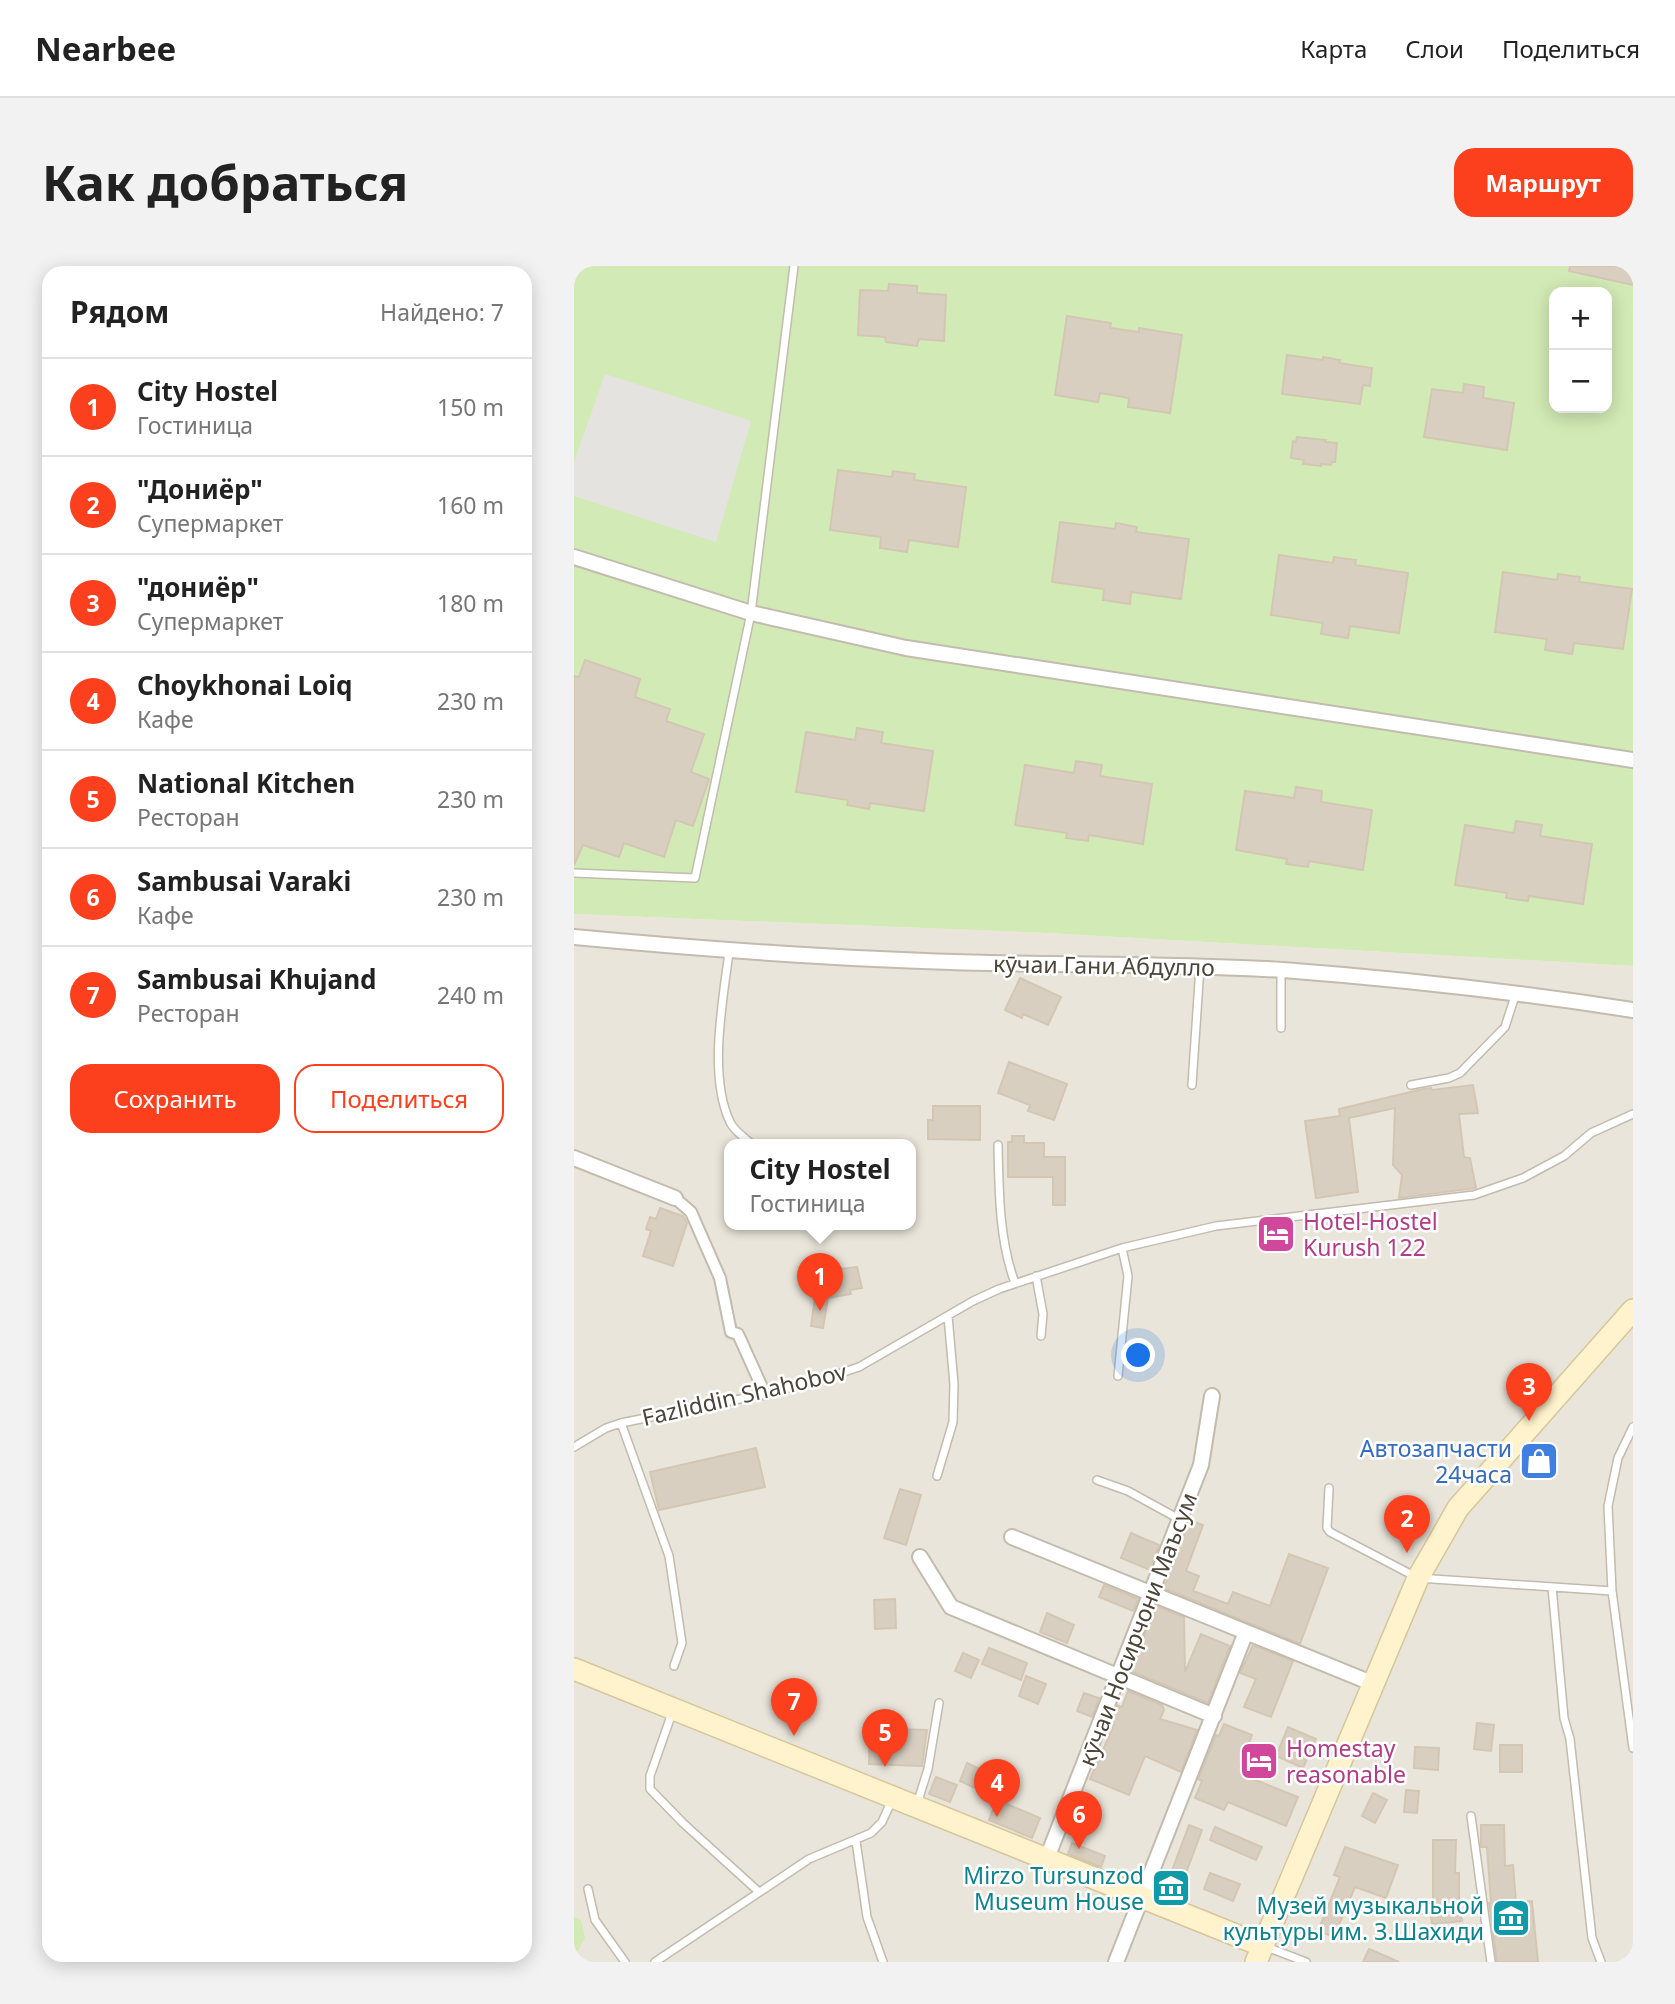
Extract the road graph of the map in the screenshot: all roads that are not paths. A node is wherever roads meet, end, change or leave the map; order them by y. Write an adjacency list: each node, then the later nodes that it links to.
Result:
1 (794, 266): 3 (lane)
2 (574, 557): 3 (street)
3 (751, 613): 4 (street); 5 (lane)
4 (1633, 760)
5 (574, 873)
6 (574, 937): 7 (street, кӯчаи Гани Абдулло)
7 (729, 952): 8 (street, кӯчаи Гани Абдулло); 16 (lane)
8 (1200, 967): 9 (street, кӯчаи Гани Абдулло); 13 (lane)
9 (1281, 970): 10 (street, кӯчаи Гани Абдулло); 12 (lane)
10 (1516, 992): 11 (street, кӯчаи Гани Абдулло); 14 (lane)
11 (1633, 1010)
12 (1281, 1028)
13 (1192, 1085)
14 (1411, 1085)
15 (1633, 1114): 20 (lane, Fazliddin Shahobov)
16 (747, 1139)
17 (998, 1145): 22 (lane)
18 (574, 1158): 19 (street)
19 (675, 1198): 27 (street)
20 (1122, 1248): 21 (lane, Fazliddin Shahobov); 26 (lane)
21 (1036, 1276): 22 (lane, Fazliddin Shahobov); 25 (lane)
22 (1015, 1283): 24 (lane, Fazliddin Shahobov)
23 (1633, 1310): 38 (main road)
24 (948, 1315): 27 (lane, Fazliddin Shahobov); 32 (lane)
25 (1041, 1336)
26 (1118, 1376)
27 (765, 1394): 29 (lane, Fazliddin Shahobov)
28 (1212, 1396): 35 (street, кӯчаи Носирчони Маъсум)
29 (621, 1423): 31 (lane, Fazliddin Shahobov); 43 (lane)
30 (1633, 1427): 40 (lane)
31 (574, 1447)
32 (937, 1476)
33 (1097, 1480): 35 (lane)
34 (1329, 1488): 38 (lane)
35 (1180, 1520): 41 (street, кӯчаи Носирчони Маъсум)
36 (1012, 1537): 41 (street)
37 (920, 1557): 45 (street)
38 (1418, 1578): 39 (lane); 46 (main road)
39 (1552, 1587): 40 (lane); 66 (lane)
40 (1612, 1591): 50 (lane)
41 (1152, 1593): 42 (street); 45 (street, кӯчаи Носирчони Маъсум)
42 (1246, 1632): 46 (street); 49 (street)
43 (674, 1666)
44 (574, 1669): 48 (main road)
45 (1119, 1678): 49 (street); 55 (street, кӯчаи Носирчони Маъсум)
46 (1374, 1684): 59 (main road)
47 (939, 1703): 52 (lane)
48 (673, 1709): 51 (main road); 57 (lane)
49 (1214, 1716): 58 (street)
50 (1633, 1748)
51 (894, 1796): 52 (main road); 54 (lane)
52 (916, 1805): 55 (main road)
53 (1471, 1816): 65 (lane)
54 (856, 1841): 57 (lane); 62 (lane)
55 (1047, 1858): 58 (main road)
56 (588, 1889): 60 (lane)
57 (759, 1892): 61 (lane)
58 (1142, 1896): 59 (main road); 63 (street)
59 (1260, 1954): 64 (lane)
60 (625, 1962)
61 (655, 1962)
62 (883, 1962)
63 (1116, 1962)
64 (1306, 1962)
65 (1490, 1962)
66 (1601, 1962)

